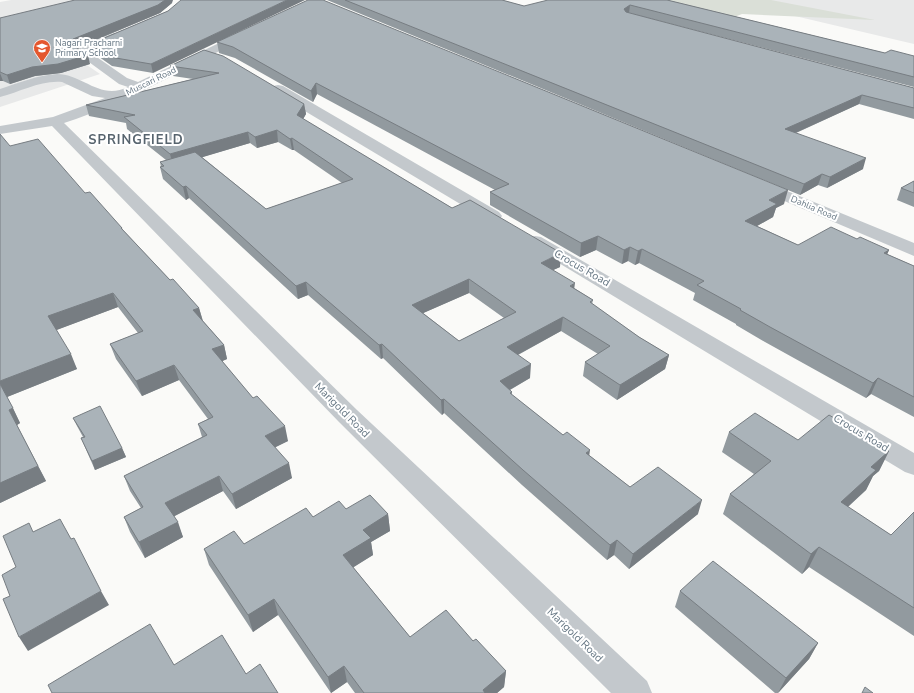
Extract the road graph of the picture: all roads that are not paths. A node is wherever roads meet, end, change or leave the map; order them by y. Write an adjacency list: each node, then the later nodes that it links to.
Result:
1 (257, 28): 3 (street, Muscari Road)
2 (127, 31): 6 (street)
3 (206, 54): 4 (street); 6 (street, Muscari Road)
4 (230, 62)
5 (263, 80): 13 (street, Crocus Road)
6 (139, 86): 8 (street, Muscari Road)
7 (0, 93): 8 (street)
8 (119, 96): 9 (street, Muscari Road)
9 (55, 121): 10 (street, Muscari Road); 14 (street, Marigold Road)
10 (0, 130)
11 (745, 179): 12 (street, Dahlia Road)
12 (914, 250)
13 (914, 465)
14 (635, 693)

